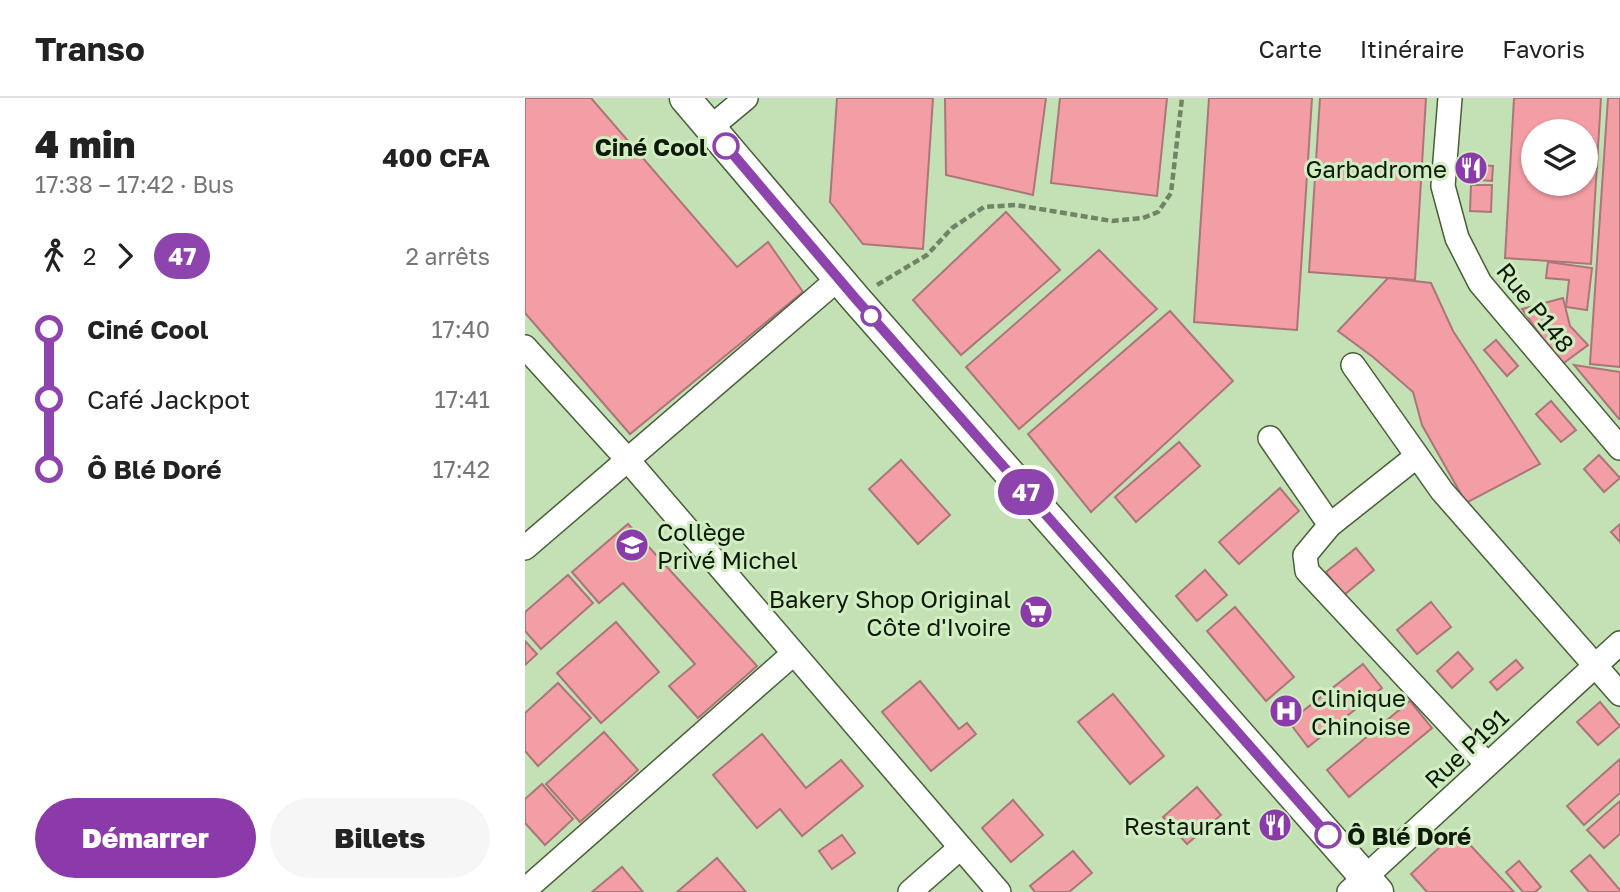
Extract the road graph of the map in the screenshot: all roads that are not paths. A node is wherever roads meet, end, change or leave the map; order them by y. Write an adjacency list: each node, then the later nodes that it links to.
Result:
1 (685, 98): 4 (street)
2 (746, 98): 4 (street)
3 (1450, 98): 9 (street, Rue P148)
4 (710, 128): 5 (street)
5 (847, 288): 11 (street); 20 (street)
6 (525, 347): 11 (street)
7 (1353, 365): 10 (street)
8 (1270, 438): 12 (street)
9 (1620, 448)
10 (1417, 456): 12 (street); 16 (street)
11 (627, 459): 13 (street); 15 (street)
12 (1330, 525): 18 (street)
13 (525, 548)
14 (1620, 643): 16 (street, Rue P191)
15 (793, 654): 19 (street); 21 (street)
16 (1595, 665): 17 (street); 18 (street, Rue P191)
17 (1620, 694)
18 (1487, 764): 20 (street, Rue P191)
19 (960, 848): 22 (street); 23 (street)
20 (1364, 887)
21 (525, 890)
22 (910, 892)
23 (999, 892)

